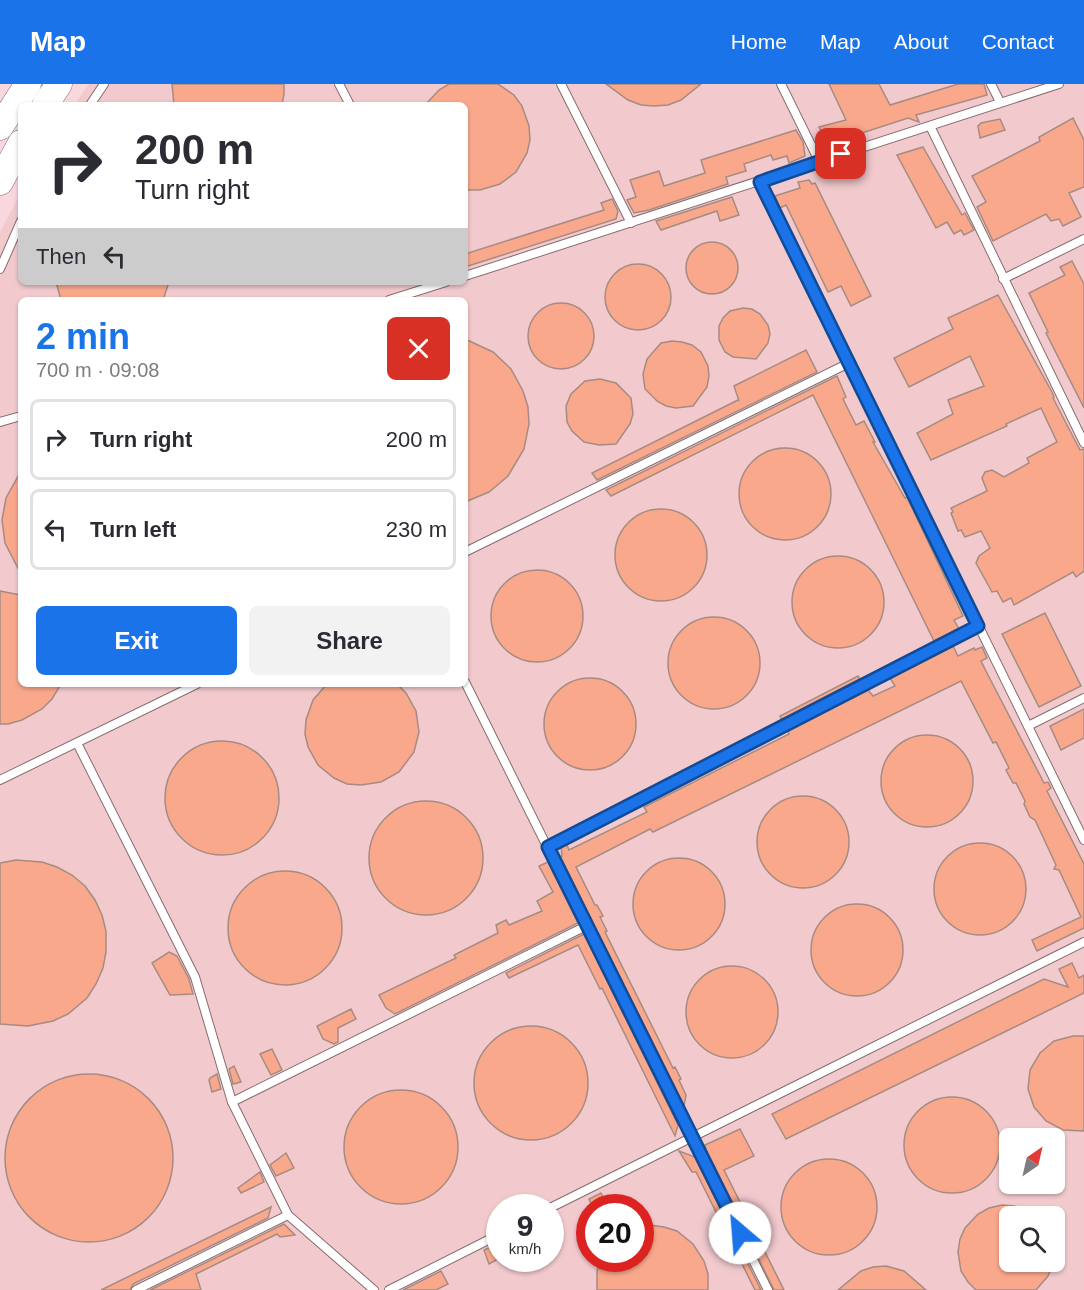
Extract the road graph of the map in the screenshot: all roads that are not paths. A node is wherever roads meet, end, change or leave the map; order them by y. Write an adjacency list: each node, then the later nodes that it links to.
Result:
1 (28, 84): 14 (main road)
2 (59, 84): 9 (main road)
3 (104, 84): 10 (lane)
4 (339, 84): 11 (lane)
5 (561, 84): 19 (lane)
6 (781, 84): 16 (lane)
7 (991, 84): 12 (lane)
8 (1059, 84): 12 (lane)
9 (47, 102)
10 (92, 102)
11 (348, 102)
12 (1000, 102): 13 (lane)
13 (930, 126): 16 (lane); 24 (lane)
14 (0, 127)
15 (18, 149): 17 (main road)
16 (819, 161): 18 (lane)
17 (0, 182)
18 (760, 182): 19 (lane); 27 (lane)
19 (631, 223): 23 (lane)
20 (18, 228): 22 (lane)
21 (1084, 239): 24 (lane)
22 (0, 269)
23 (468, 275)
24 (1003, 279): 30 (lane)
25 (434, 285): 26 (lane)
26 (398, 297)
27 (849, 363): 31 (lane); 32 (lane)
28 (18, 417): 29 (lane)
29 (0, 422)
30 (1084, 443)
31 (468, 551)
32 (978, 626): 36 (lane); 40 (lane)
33 (191, 687): 37 (lane)
34 (468, 687): 40 (lane)
35 (1084, 698): 36 (lane)
36 (1028, 726): 39 (lane)
37 (76, 743): 38 (lane); 43 (lane)
38 (0, 780)
39 (1084, 840)
40 (548, 847): 41 (lane)
41 (586, 926): 43 (lane); 44 (lane)
42 (1084, 942): 44 (lane)
43 (232, 1102): 46 (lane)
44 (692, 1137): 45 (lane); 51 (lane)
45 (564, 1201)
46 (288, 1215): 48 (lane); 49 (lane)
47 (486, 1241): 50 (lane)
48 (136, 1290)
49 (374, 1290)
50 (389, 1290)
51 (768, 1290)

